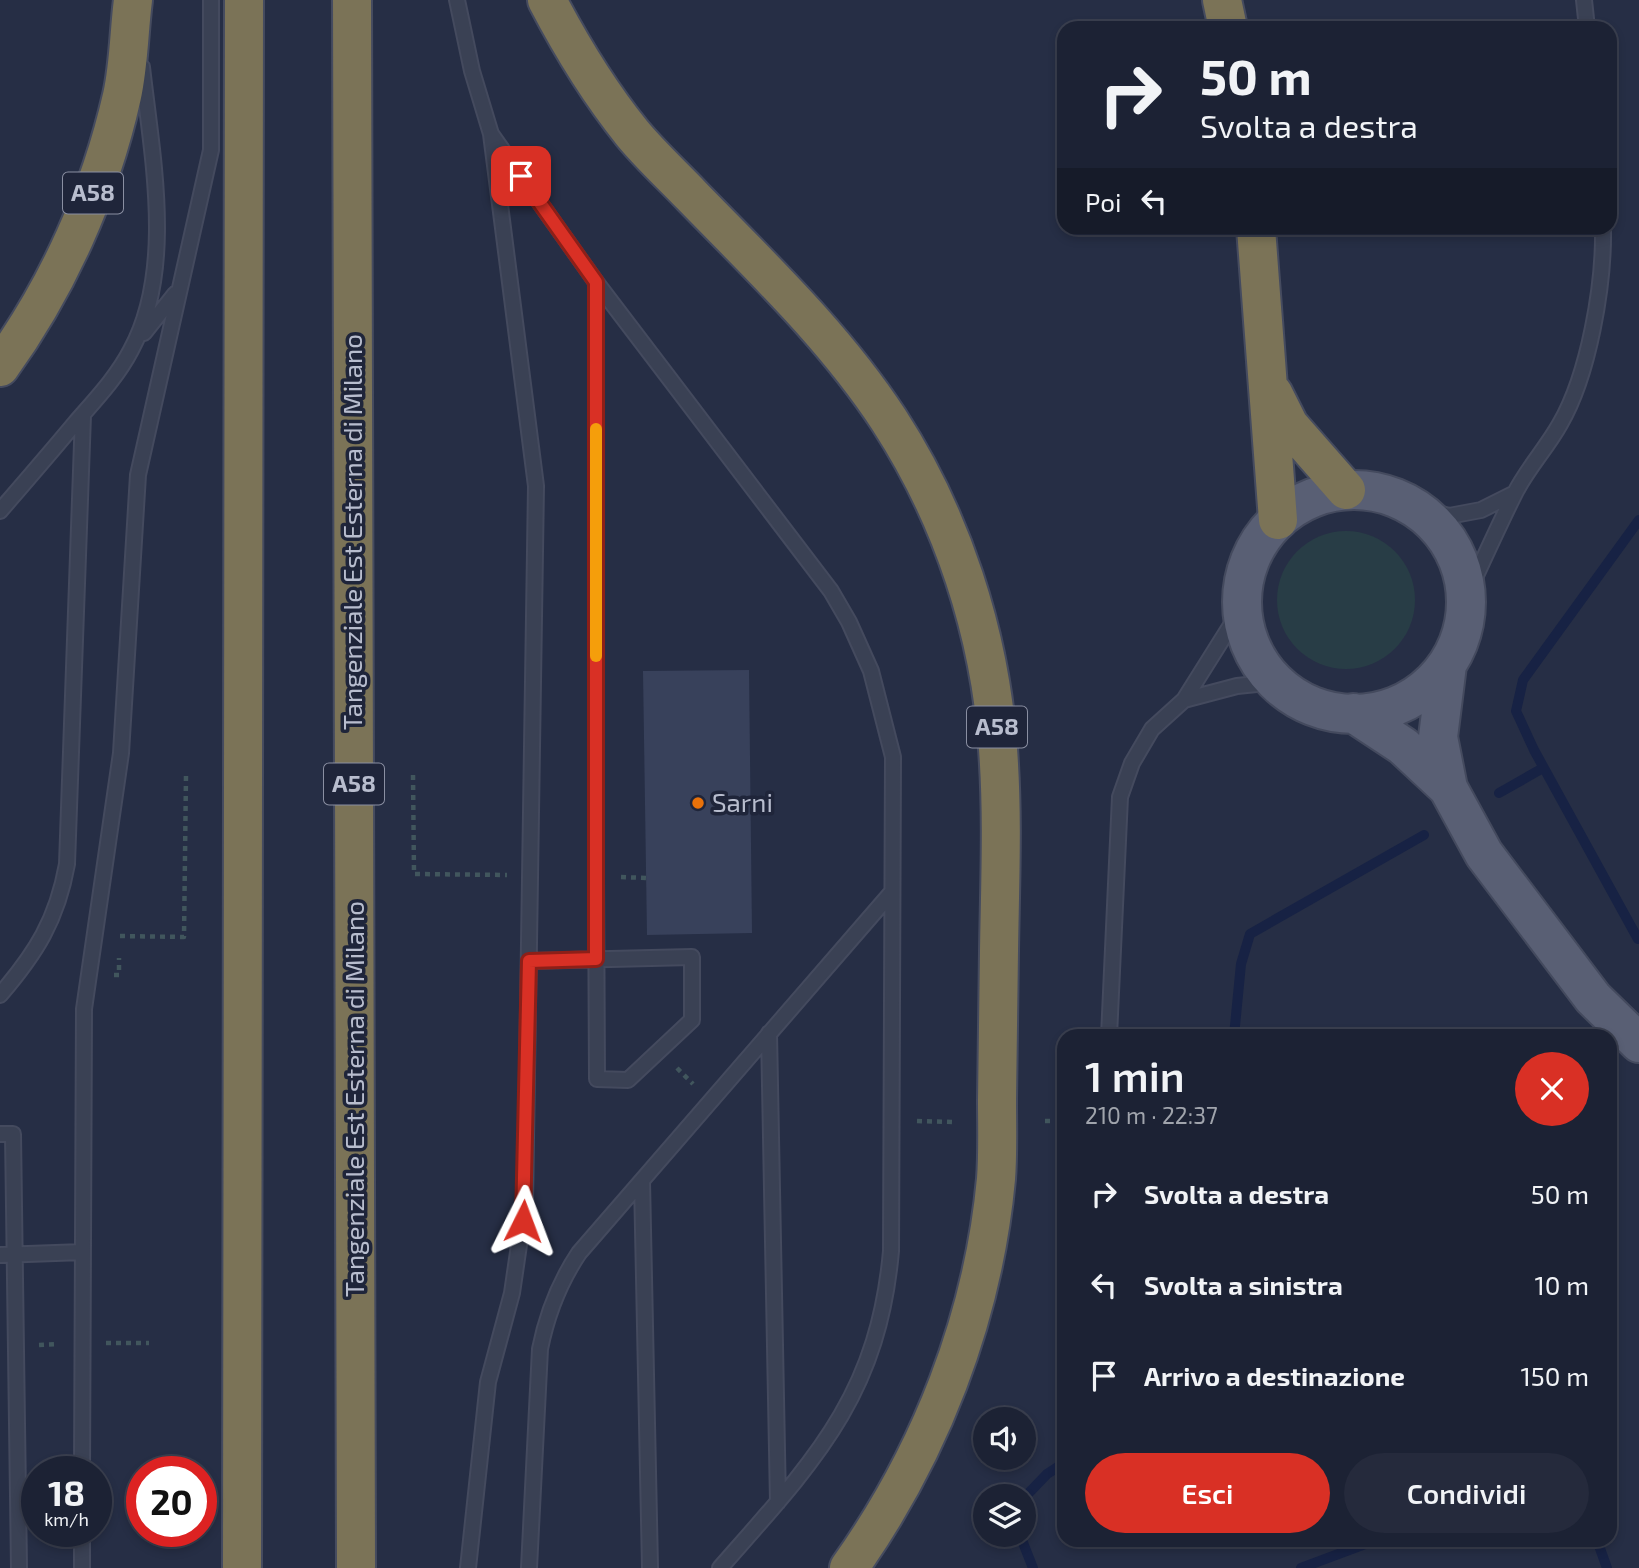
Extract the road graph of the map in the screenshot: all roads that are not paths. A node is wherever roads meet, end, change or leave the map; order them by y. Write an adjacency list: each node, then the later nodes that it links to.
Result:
1 (133, 0): 18 (lane); 19 (highway, A58)
2 (211, 0): 17 (lane)
3 (244, 0): 51 (highway)
4 (352, 0): 52 (highway, Tangenziale Est Esterna di Milano / A58)
5 (457, 0): 13 (lane)
6 (547, 0): 57 (highway, A58)
7 (1222, 0): 10 (highway)
8 (1250, 0): 11 (highway)
9 (1584, 0): 12 (lane)
10 (1226, 21)
11 (1249, 21)
12 (1586, 21)
13 (491, 134): 16 (lane); 36 (lane)
14 (1257, 235): 20 (highway)
15 (1603, 235): 23 (lane)
16 (596, 282): 34 (lane); 35 (lane)
17 (178, 290): 18 (lane); 43 (lane)
18 (132, 349): 21 (lane)
19 (0, 368)
20 (1268, 382): 22 (highway); 26 (highway)
21 (83, 415): 25 (lane); 37 (lane)
22 (1346, 490): 24 (main road); 26 (main road)
23 (1515, 493): 24 (lane); 27 (lane)
24 (1411, 506): 27 (main road)
25 (0, 511)
26 (1279, 520): 28 (main road)
27 (1466, 597): 29 (main road)
28 (1242, 606): 30 (main road); 31 (lane)
29 (1447, 665): 32 (main road); 33 (main road)
30 (1276, 682): 31 (lane); 32 (main road)
31 (1184, 700): 38 (lane)
32 (1353, 713): 33 (main road)
33 (1448, 788): 40 (main road)
34 (892, 892): 39 (lane); 47 (lane)
35 (596, 959): 35 (lane); 36 (lane)
36 (529, 961): 53 (lane)
37 (0, 995)
38 (1109, 1029)
39 (769, 1033): 42 (lane); 47 (lane)
40 (1639, 1044)
41 (0, 1134): 44 (lane)
42 (642, 1181): 54 (lane); 55 (lane)
43 (83, 1252): 44 (lane); 46 (lane)
44 (16, 1254): 45 (lane); 49 (lane)
45 (0, 1255)
46 (82, 1456)
47 (778, 1503): 56 (lane)
48 (82, 1547): 50 (lane)
49 (19, 1568)
50 (82, 1568)
51 (242, 1568)
52 (356, 1568)
53 (468, 1568)
54 (530, 1568)
55 (650, 1568)
56 (720, 1568)
57 (849, 1568)

